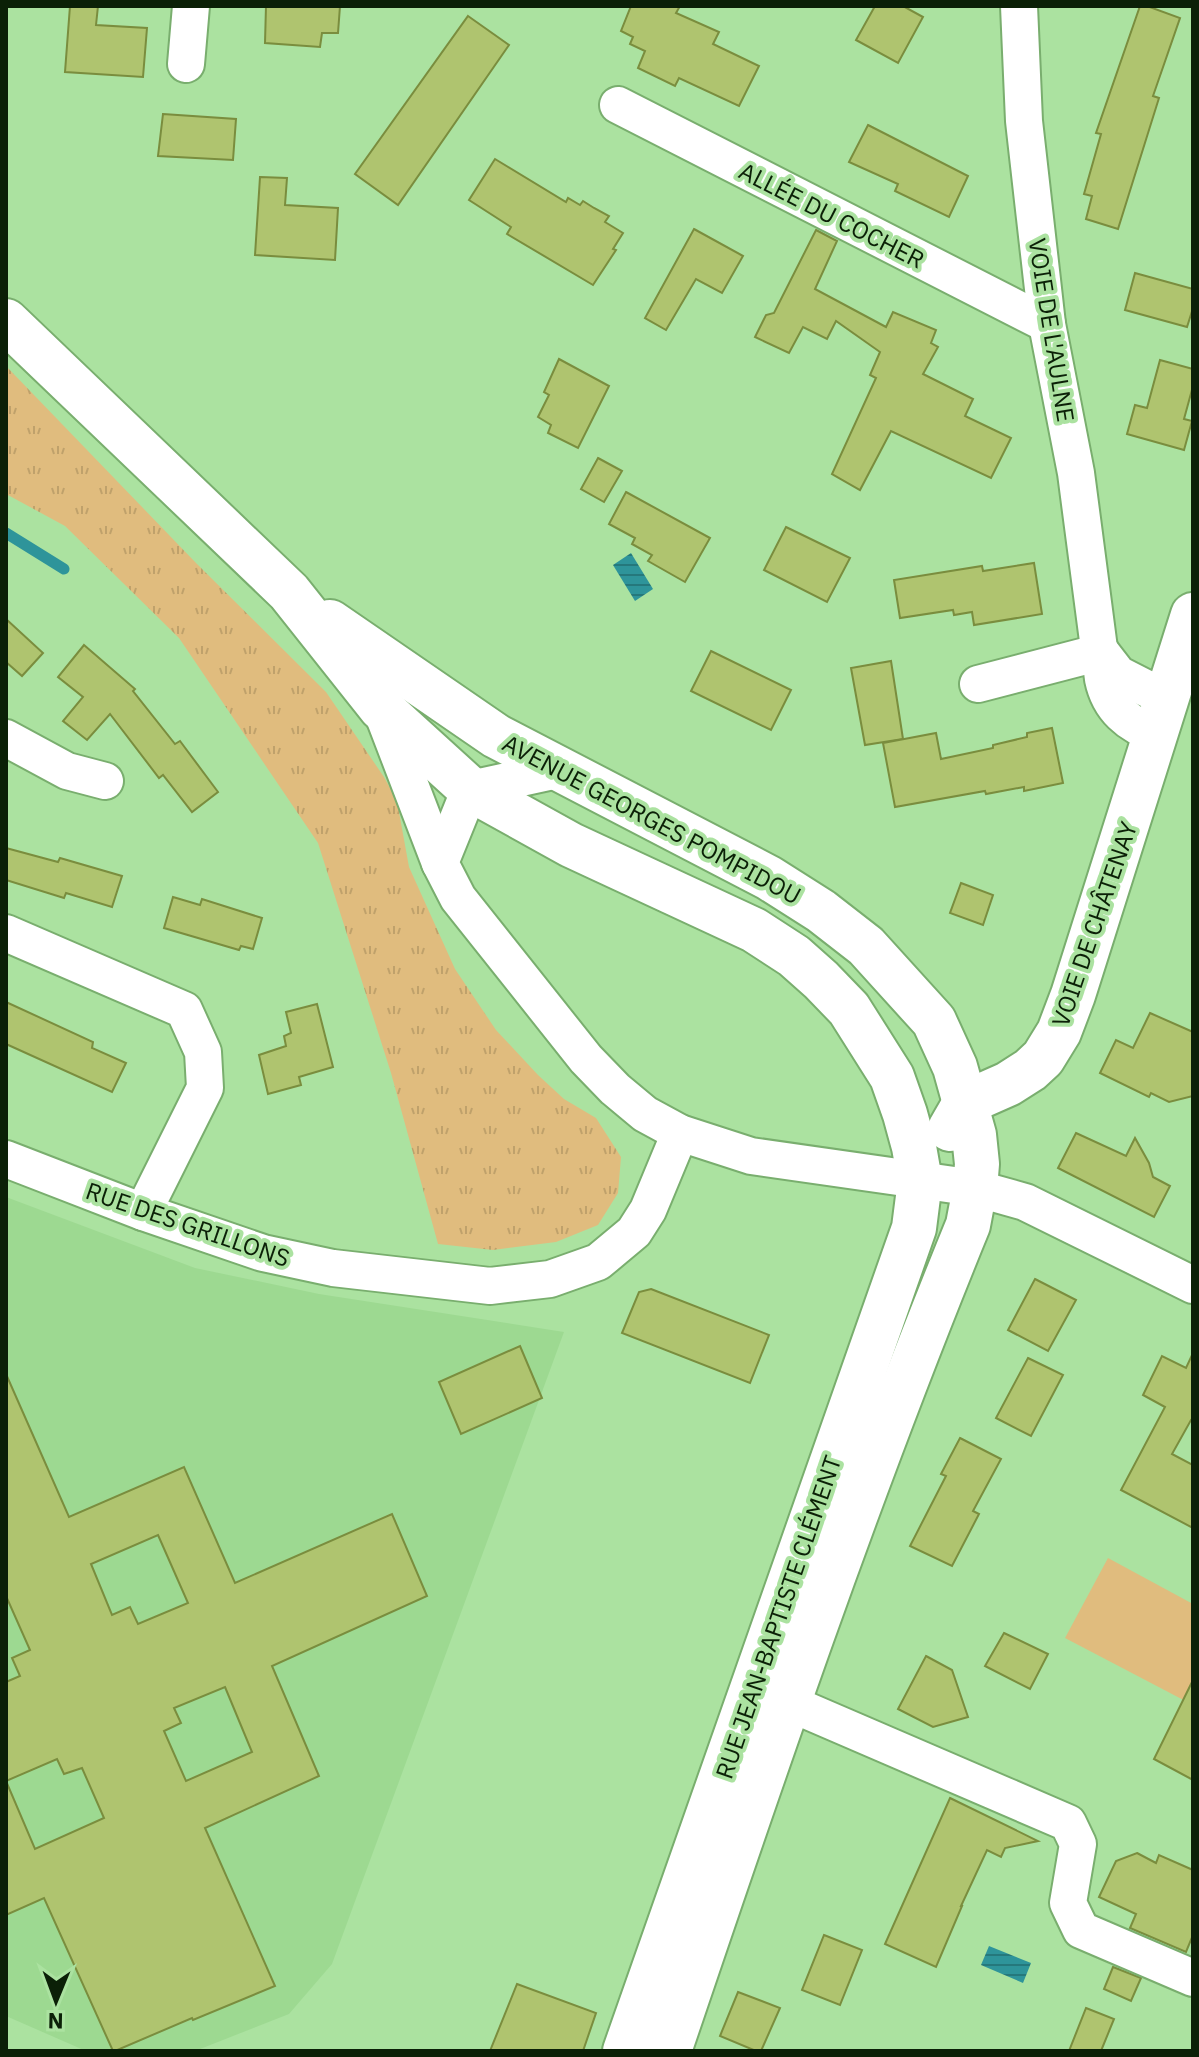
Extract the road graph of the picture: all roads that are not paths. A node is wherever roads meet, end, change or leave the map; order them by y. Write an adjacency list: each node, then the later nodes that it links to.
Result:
1 (191, 6): 3 (street)
2 (1019, 6): 6 (street, VOIE DE L'AULNE)
3 (186, 64)
4 (618, 105): 6 (street, ALLÉE DU COCHER)
5 (6, 321): 7 (main road, AVENUE GEORGES POMPIDOU)
6 (1047, 324): 9 (street, VOIE DE L'AULNE)
7 (289, 592): 11 (main road, AVENUE GEORGES POMPIDOU); 14 (main road, AVENUE GEORGES POMPIDOU)
8 (1193, 615): 12 (main road, VOIE DE CHÂTENAY)
9 (1101, 652): 10 (street); 12 (street, VOIE DE L'AULNE)
10 (978, 684)
11 (381, 708): 16 (main road, AVENUE GEORGES POMPIDOU); 17 (street)
12 (1162, 716): 19 (main road, VOIE DE CHÂTENAY)
13 (6, 738): 15 (street)
14 (558, 770): 16 (street); 19 (main road, AVENUE GEORGES POMPIDOU)
15 (105, 781)
16 (470, 789): 17 (street); 22 (main road, AVENUE GEORGES POMPIDOU)
17 (440, 863): 20 (street)
18 (6, 933): 24 (street)
19 (965, 1103): 22 (main road); 23 (main road, AVENUE GEORGES POMPIDOU)
20 (680, 1133): 22 (street); 24 (street, RUE DES GRILLONS)
21 (6, 1159): 24 (street, RUE DES GRILLONS)
22 (920, 1181): 23 (street); 28 (main road, RUE JEAN-BAPTISTE CLÉMENT)
23 (975, 1188): 25 (street); 26 (main road, RUE JEAN-BAPTISTE CLÉMENT)
24 (143, 1212)
25 (1193, 1285)
26 (787, 1702): 27 (street); 29 (main road, RUE JEAN-BAPTISTE CLÉMENT)
27 (1193, 1978)
28 (625, 2051)
29 (669, 2051)

